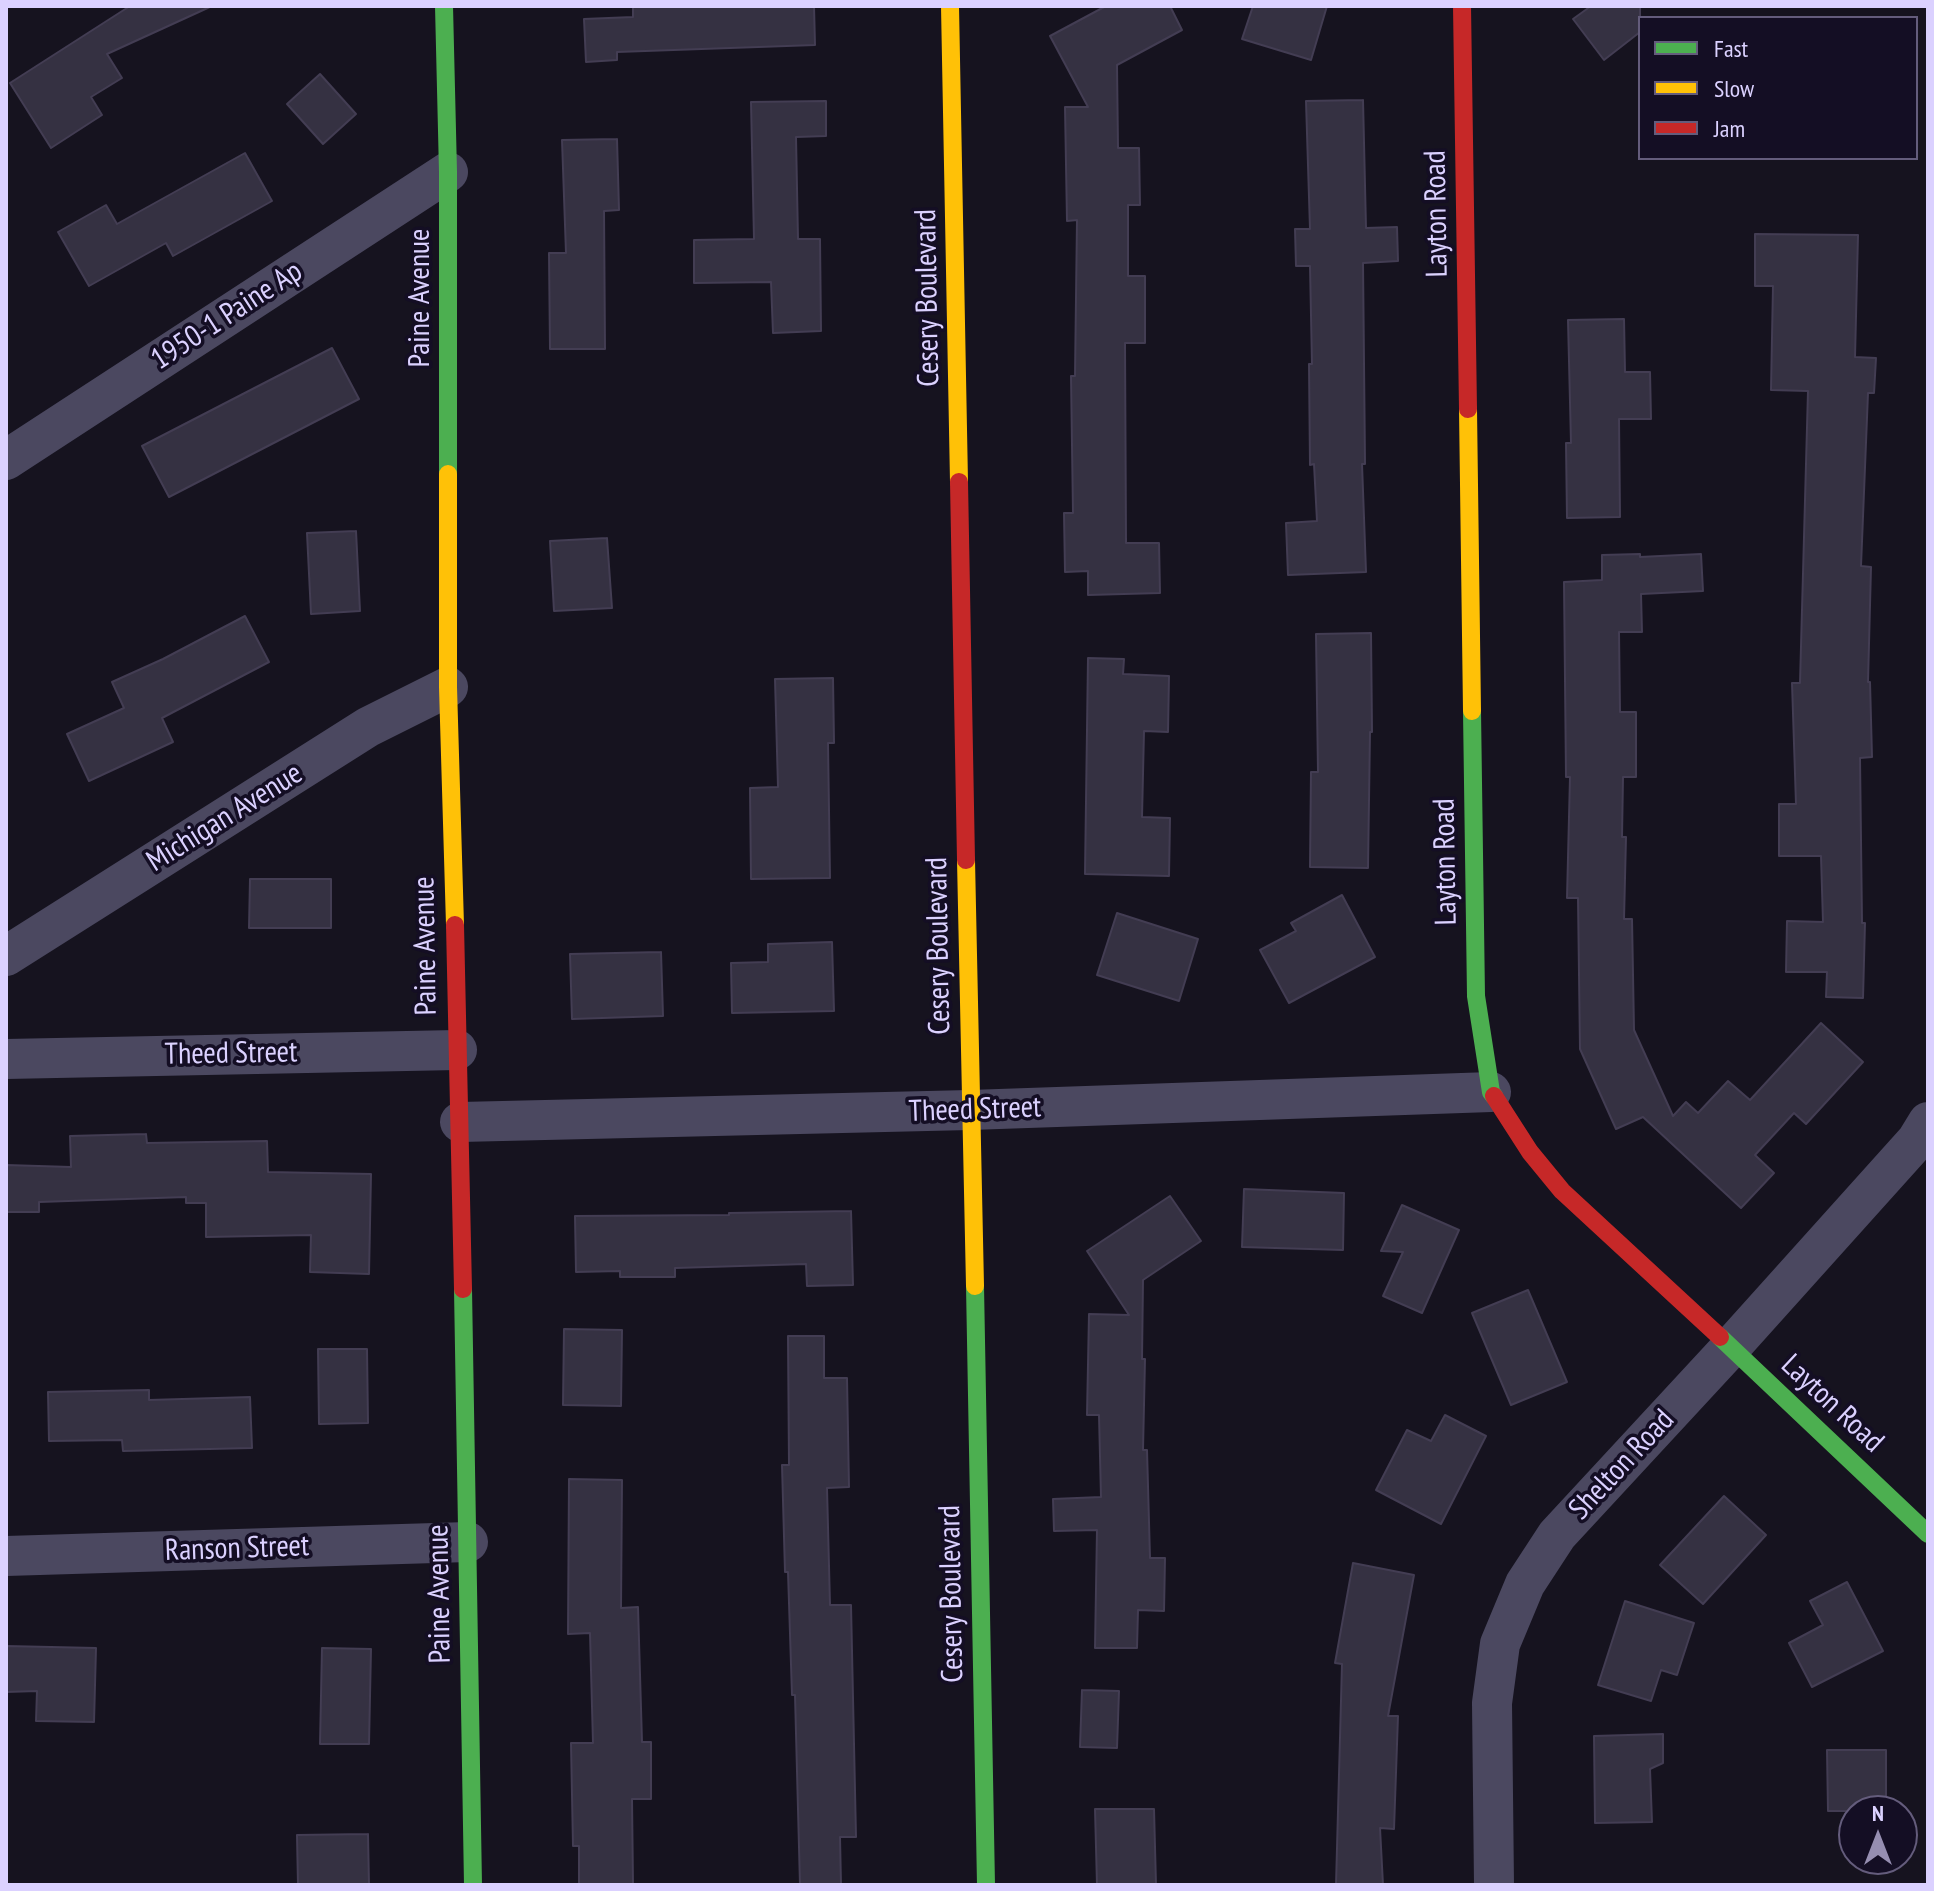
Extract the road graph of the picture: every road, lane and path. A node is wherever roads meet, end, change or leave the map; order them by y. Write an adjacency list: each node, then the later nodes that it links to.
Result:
1 (444, 6): 4 (street, Paine Avenue)
2 (950, 6): 11 (street, Cesery Boulevard)
3 (1462, 6): 10 (street, Layton Road)
4 (448, 172): 5 (street, 1950-1 Paine Ap); 6 (street, Paine Avenue)
5 (6, 460)
6 (448, 687): 7 (street, Michigan Avenue); 8 (street, Paine Avenue)
7 (6, 956)
8 (457, 1050): 9 (street, Theed Street); 12 (street, Paine Avenue)
9 (6, 1059)
10 (1491, 1092): 11 (street, Theed Street); 14 (street, Layton Road)
11 (970, 1110): 12 (street, Theed Street); 19 (street, Cesery Boulevard)
12 (460, 1122): 16 (street, Paine Avenue)
13 (1928, 1122): 14 (street, Shelton Road)
14 (1731, 1347): 15 (street, Layton Road); 20 (street, Shelton Road)
15 (1928, 1534)
16 (468, 1542): 17 (street, Ranson Street); 18 (street, Paine Avenue)
17 (6, 1556)
18 (473, 1885)
19 (986, 1885)
20 (1494, 1885)

